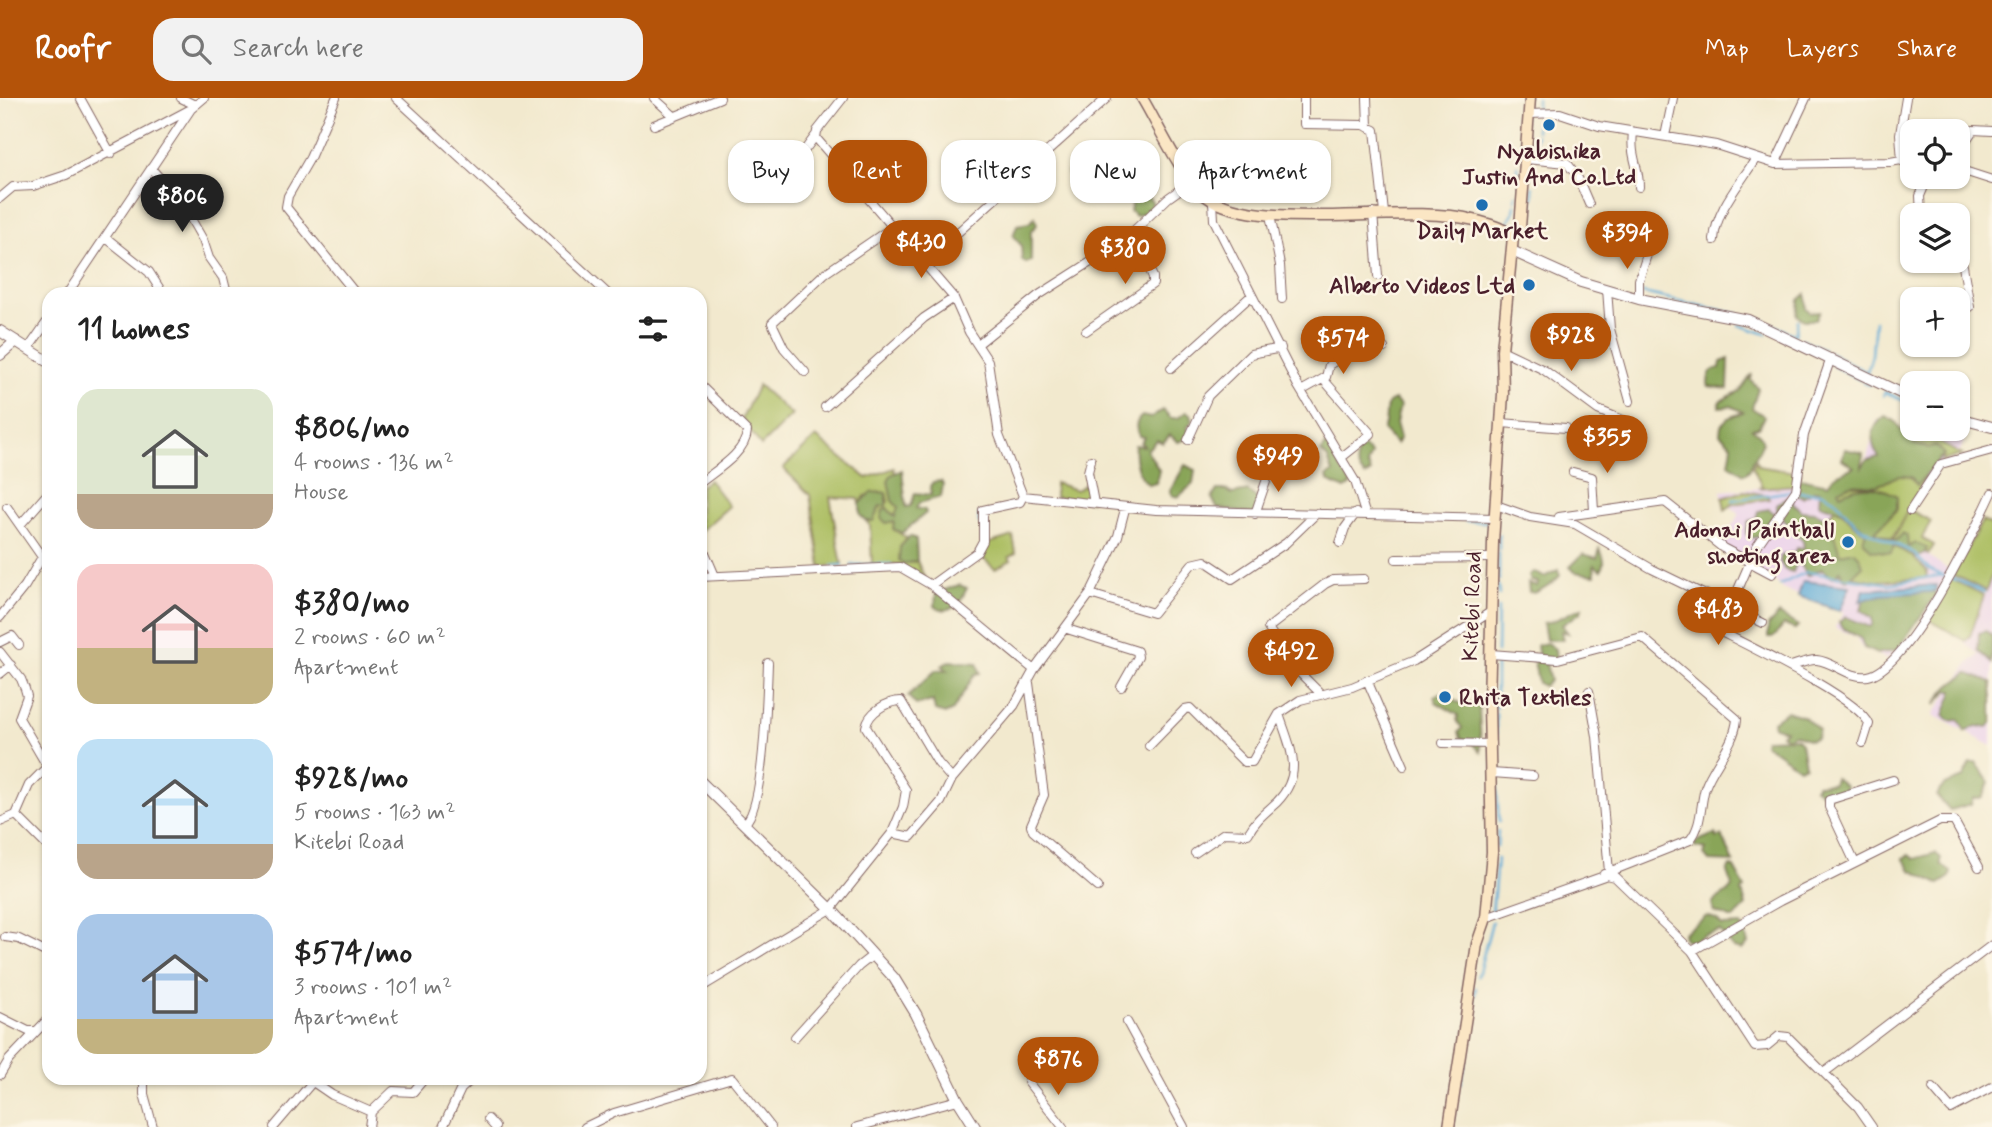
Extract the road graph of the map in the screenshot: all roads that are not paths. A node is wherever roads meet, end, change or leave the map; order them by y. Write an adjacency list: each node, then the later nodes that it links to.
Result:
1 (80, 98): 30 (street)
2 (181, 98): 17 (street)
3 (204, 98): 17 (street)
4 (337, 98): 58 (street)
5 (396, 98): 59 (street)
6 (654, 98): 19 (street)
7 (720, 98): 19 (street)
8 (843, 98): 25 (street)
9 (1107, 98): 48 (street)
10 (1142, 98): 29 (main road)
11 (1304, 98): 22 (street)
12 (1367, 98): 22 (street)
13 (1530, 98): 18 (main road, Kitebi Road)
14 (1673, 98): 27 (street)
15 (1806, 98): 34 (street)
16 (1906, 98): 20 (street)
17 (193, 107): 30 (street); 35 (street)
18 (1530, 114): 24 (street); 31 (main road, Kitebi Road)
19 (674, 116): 21 (street)
20 (1902, 119)
21 (653, 125)
22 (1368, 127): 44 (street)
23 (1992, 131): 26 (street)
24 (1633, 132): 27 (street); 38 (street)
25 (816, 135): 28 (street); 46 (street)
26 (1970, 135)
27 (1665, 136): 32 (street)
28 (812, 140)
29 (1174, 151)
30 (111, 154): 40 (street)
31 (1526, 159): 43 (street); 50 (main road, Kitebi Road)
32 (1756, 159): 34 (street); 51 (street)
33 (1900, 160): 34 (street)
34 (1775, 164)
35 (150, 168): 49 (street); 57 (street)
36 (1970, 173): 37 (street)
37 (1992, 180)
38 (1639, 187)
39 (1174, 194): 47 (street)
40 (0, 198)
41 (1213, 203): 61 (street)
42 (1216, 203): 45 (main road)
43 (1589, 204)
44 (1378, 213): 45 (main road); 50 (main road); 54 (street)
45 (1270, 215): 63 (street)
46 (894, 226): 62 (street); 78 (street)
47 (1133, 233): 67 (street); 69 (street)
48 (956, 234)
49 (106, 237): 55 (street); 56 (street)
50 (1513, 237): 53 (main road, Kitebi Road)
51 (1714, 240)
52 (1649, 248): 64 (street)
53 (1512, 251): 60 (street); 73 (main road, Kitebi Road)
54 (1378, 276)
55 (72, 287)
56 (159, 287)
57 (225, 287)
58 (352, 287)
59 (600, 287)
60 (1607, 289): 64 (street); 83 (street)
61 (1252, 295): 70 (street); 77 (street)
62 (954, 298): 69 (street); 84 (street)
63 (1282, 299)
64 (1639, 299): 76 (street)
65 (42, 329): 72 (street)
66 (0, 331): 68 (street)
67 (1086, 331)
68 (16, 341): 72 (street); 74 (street)
69 (978, 344): 98 (street)
70 (1281, 348): 80 (street); 90 (street)
71 (1384, 348): 79 (street)
72 (28, 349): 75 (street)
73 (1502, 350): 86 (main road, Kitebi Road); 87 (street)
74 (0, 355)
75 (42, 358)
76 (1832, 358): 82 (street); 116 (street)
77 (1171, 368)
78 (805, 372)
79 (1323, 379): 80 (street); 92 (street)
80 (1301, 391): 92 (street)
81 (707, 392): 96 (street)
82 (1900, 392)
83 (1630, 401)
84 (825, 407)
85 (1970, 421): 88 (street)
86 (1501, 423): 89 (street); 101 (main road, Kitebi Road)
87 (1630, 423)
88 (1992, 427)
89 (1566, 428)
90 (1188, 440)
91 (1992, 450): 105 (street)
92 (1342, 457): 107 (street)
93 (1091, 460): 100 (street)
94 (1272, 464): 108 (street)
95 (1573, 472): 104 (street)
96 (707, 477)
97 (1992, 493): 135 (street)
98 (1023, 496): 100 (street); 121 (street)
99 (42, 500): 111 (street)
100 (1094, 503): 103 (street)
101 (1496, 505): 109 (main road, Kitebi Road); 110 (street)
102 (7, 507): 111 (street)
103 (1125, 509): 108 (street); 122 (street)
104 (1594, 512): 110 (street); 116 (street)
105 (1910, 512)
106 (1317, 513): 107 (street); 108 (street); 122 (street)
107 (1361, 513): 109 (street); 112 (street)
108 (1255, 514)
109 (1495, 518): 114 (main road, Kitebi Road)
110 (1549, 518): 123 (street)
111 (20, 525): 126 (street)
112 (1340, 543)
113 (707, 557): 118 (street)
114 (1493, 558): 115 (street); 125 (main road, Kitebi Road)
115 (1396, 559)
116 (1750, 563): 117 (street); 124 (street)
117 (1772, 574)
118 (715, 576): 119 (street); 121 (street)
119 (707, 577)
120 (1364, 579): 142 (street)
121 (931, 585): 136 (street)
122 (1090, 594): 128 (street)
123 (1706, 594): 124 (street); 135 (street)
124 (1730, 608): 127 (street)
125 (1492, 611): 132 (main road, Kitebi Road); 138 (street)
126 (0, 617)
127 (1763, 624)
128 (1067, 629): 136 (street); 140 (street)
129 (0, 642): 130 (street)
130 (19, 645)
131 (0, 652): 134 (street)
132 (1491, 654): 146 (main road, Kitebi Road); 164 (street)
133 (768, 663): 158 (street)
134 (11, 665): 137 (street); 148 (street)
135 (1791, 666): 145 (street)
136 (1034, 670): 139 (street)
137 (0, 674)
138 (1367, 680): 142 (street); 149 (street)
139 (1029, 683): 153 (street); 165 (street)
140 (1121, 687)
141 (1589, 691): 164 (street)
142 (1320, 693): 143 (street)
143 (1279, 714): 147 (street); 161 (street)
144 (1443, 743): 146 (street)
145 (1863, 743)
146 (1491, 744): 151 (main road, Kitebi Road)
147 (1149, 746)
148 (42, 756)
149 (1404, 766)
150 (42, 772): 156 (street)
151 (1495, 773): 152 (street); 167 (main road, Kitebi Road)
152 (1533, 776)
153 (952, 779): 159 (street); 159 (street)
154 (1893, 780): 162 (street)
155 (707, 788): 158 (street)
156 (16, 815): 157 (street); 160 (street)
157 (0, 822)
158 (745, 823): 166 (street)
159 (892, 833): 166 (street)
160 (42, 841)
161 (1195, 853)
162 (1855, 863): 163 (street); 171 (street)
163 (1979, 867)
164 (1606, 873): 167 (street); 171 (street)
165 (1098, 887)
166 (831, 909): 172 (street); 173 (street)
167 (1486, 918): 203 (main road, Kitebi Road)
168 (5, 937): 170 (street)
169 (1992, 946): 180 (street)
170 (42, 950)
171 (1692, 951): 180 (street)
172 (873, 955): 178 (street); 189 (street)
173 (707, 984)
174 (0, 1017): 177 (street)
175 (1127, 1021): 202 (street)
176 (42, 1025): 177 (street)
177 (36, 1031): 181 (street)
178 (795, 1037)
179 (1047, 1067): 201 (street)
180 (1825, 1072): 204 (street)
181 (0, 1075)
182 (144, 1085): 192 (street)
183 (310, 1085): 193 (street)
184 (320, 1085): 190 (street)
185 (419, 1085): 190 (street)
186 (465, 1085): 195 (street)
187 (1992, 1087): 188 (street)
188 (1933, 1088)
189 (958, 1100): 199 (street); 200 (street)
190 (371, 1112): 194 (street)
191 (488, 1119): 196 (street)
192 (153, 1127)
193 (274, 1127)
194 (369, 1127)
195 (443, 1127)
196 (495, 1127)
197 (585, 1127): 198 (street)
198 (771, 1127)
199 (857, 1127)
200 (975, 1127)
201 (1063, 1127)
202 (1184, 1127)
203 (1449, 1127)
204 (1872, 1127)

